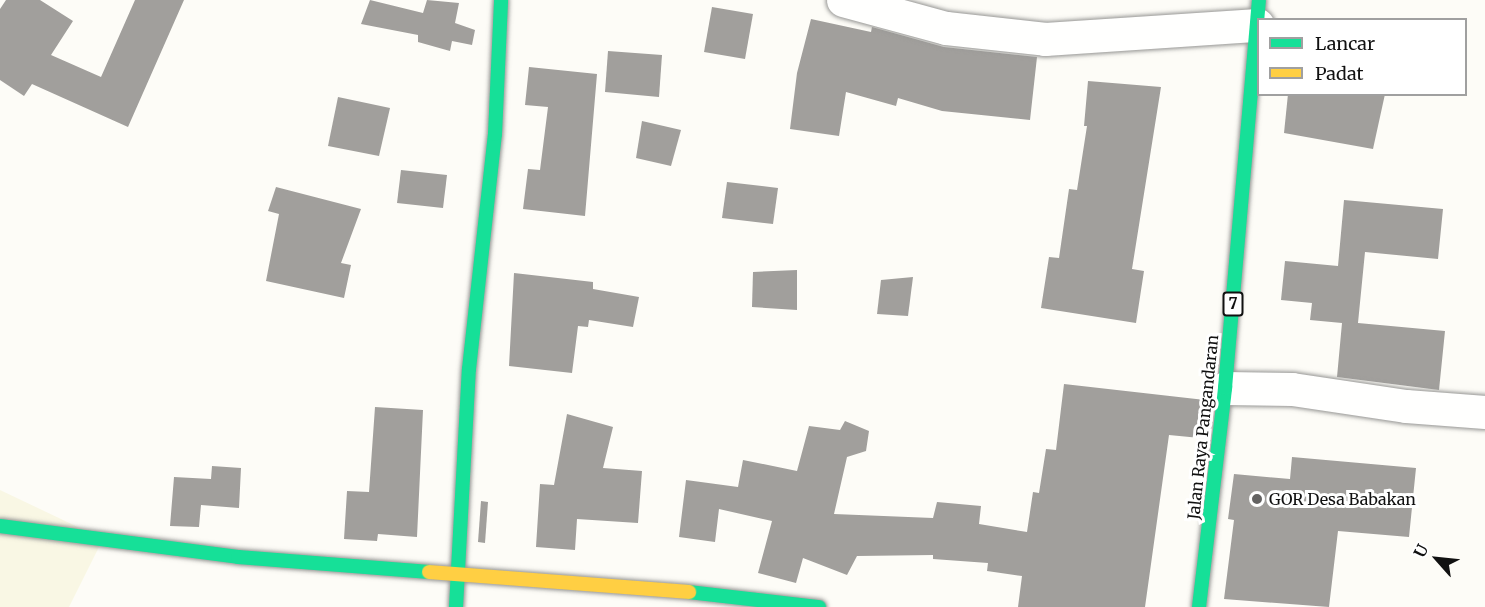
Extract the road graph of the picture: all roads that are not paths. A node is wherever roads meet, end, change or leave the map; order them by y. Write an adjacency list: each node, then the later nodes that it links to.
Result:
1 (501, 0): 10 (main road)
2 (843, 0): 5 (street)
3 (1259, 0): 4 (main road, Jalan Raya Pangandaran / 7)
4 (1258, 18)
5 (1257, 25)
6 (1257, 36): 7 (main road, Jalan Raya Pangandaran / 7)
7 (1225, 388): 8 (street); 13 (main road, Jalan Raya Pangandaran / 7)
8 (1485, 412)
9 (0, 526): 10 (main road)
10 (456, 573): 11 (main road); 12 (main road)
11 (456, 607)
12 (819, 607)
13 (1199, 607)

